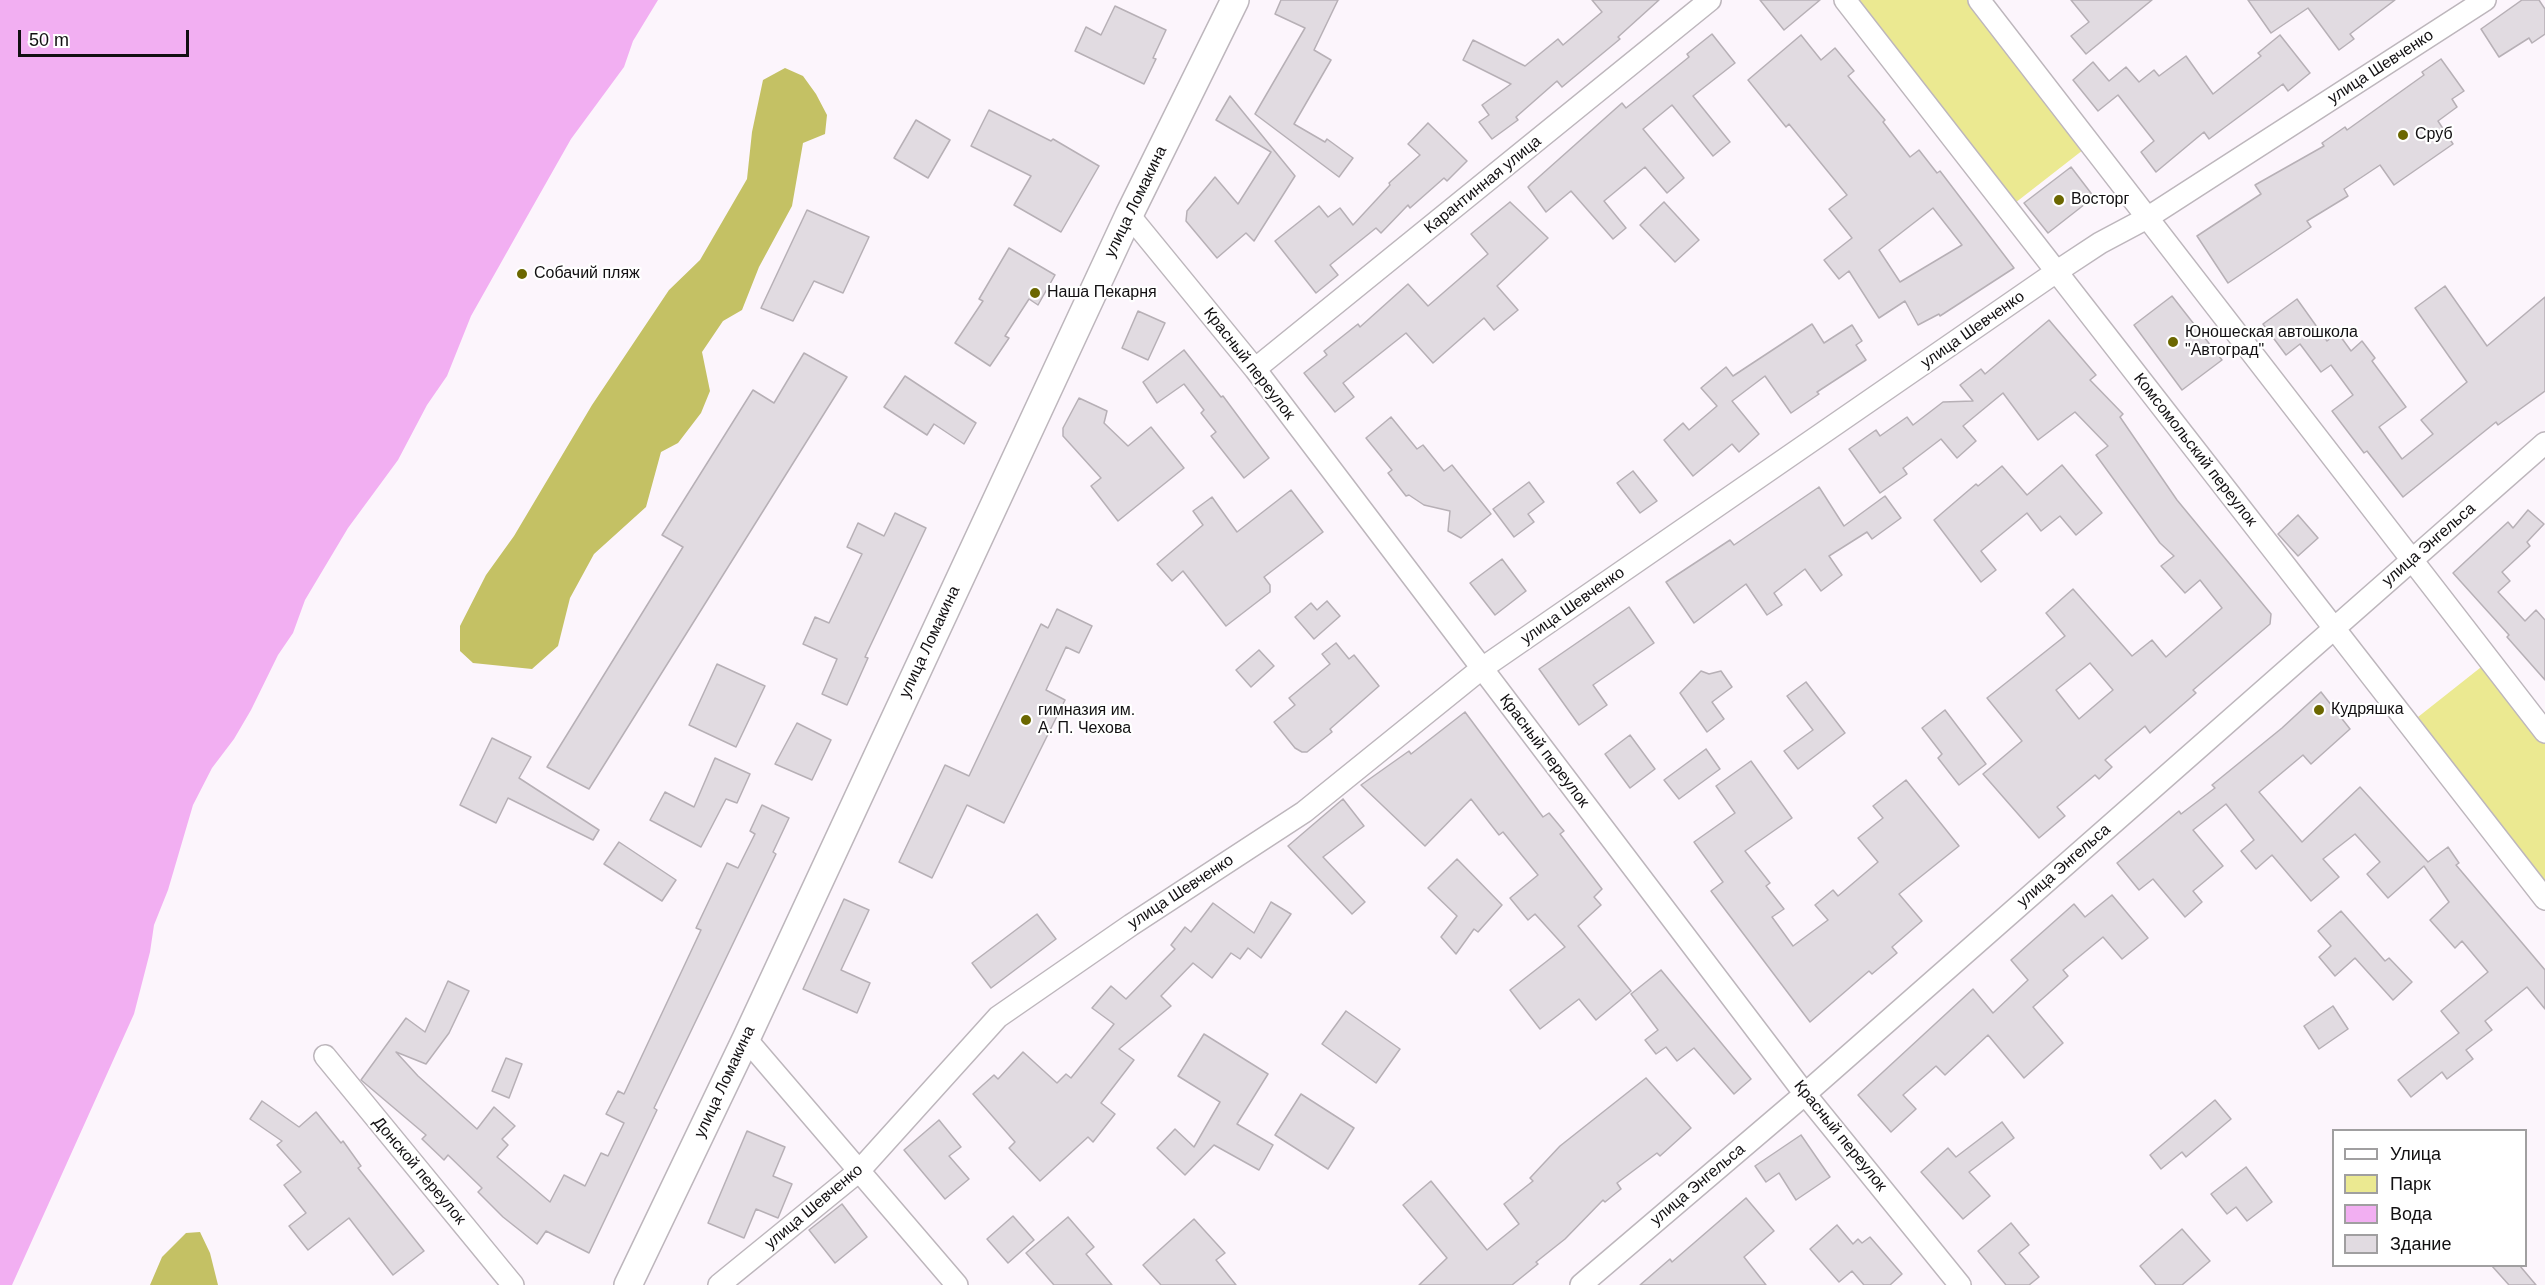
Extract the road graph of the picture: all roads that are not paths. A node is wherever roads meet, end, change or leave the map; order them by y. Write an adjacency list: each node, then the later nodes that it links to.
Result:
1 (1235, 0): 6 (street, улица Ломакина)
2 (1710, 0): 9 (street, Карантинная улица)
3 (1845, 0): 8 (street, Комсомольский переулок)
4 (1979, 0): 7 (street)
5 (2485, 0): 7 (street, улица Шевченко)
6 (1129, 215): 9 (street, Красный переулок); 16 (street, улица Ломакина)
7 (2147, 218): 8 (street, улица Шевченко); 11 (street)
8 (2056, 272): 12 (street, Комсомольский переулок); 13 (street, улица Шевченко)
9 (1255, 369): 13 (street, Красный переулок)
10 (2545, 443): 11 (street, улица Энгельса)
11 (2413, 560): 12 (street, улица Энгельса); 14 (street)
12 (2335, 628): 15 (street, Комсомольский переулок); 18 (street, улица Энгельса)
13 (1481, 669): 18 (street, Красный переулок); 19 (street, улица Шевченко)
14 (2545, 732)
15 (2545, 899)
16 (746, 1039): 19 (street); 21 (street, улица Ломакина)
17 (325, 1056): 20 (street, Донской переулок)
18 (1805, 1094): 24 (street, улица Энгельса); 25 (street, Красный переулок)
19 (860, 1171): 22 (street, улица Шевченко); 23 (street)
20 (513, 1285)
21 (628, 1285)
22 (719, 1285)
23 (957, 1285)
24 (1581, 1285)
25 (1960, 1285)

